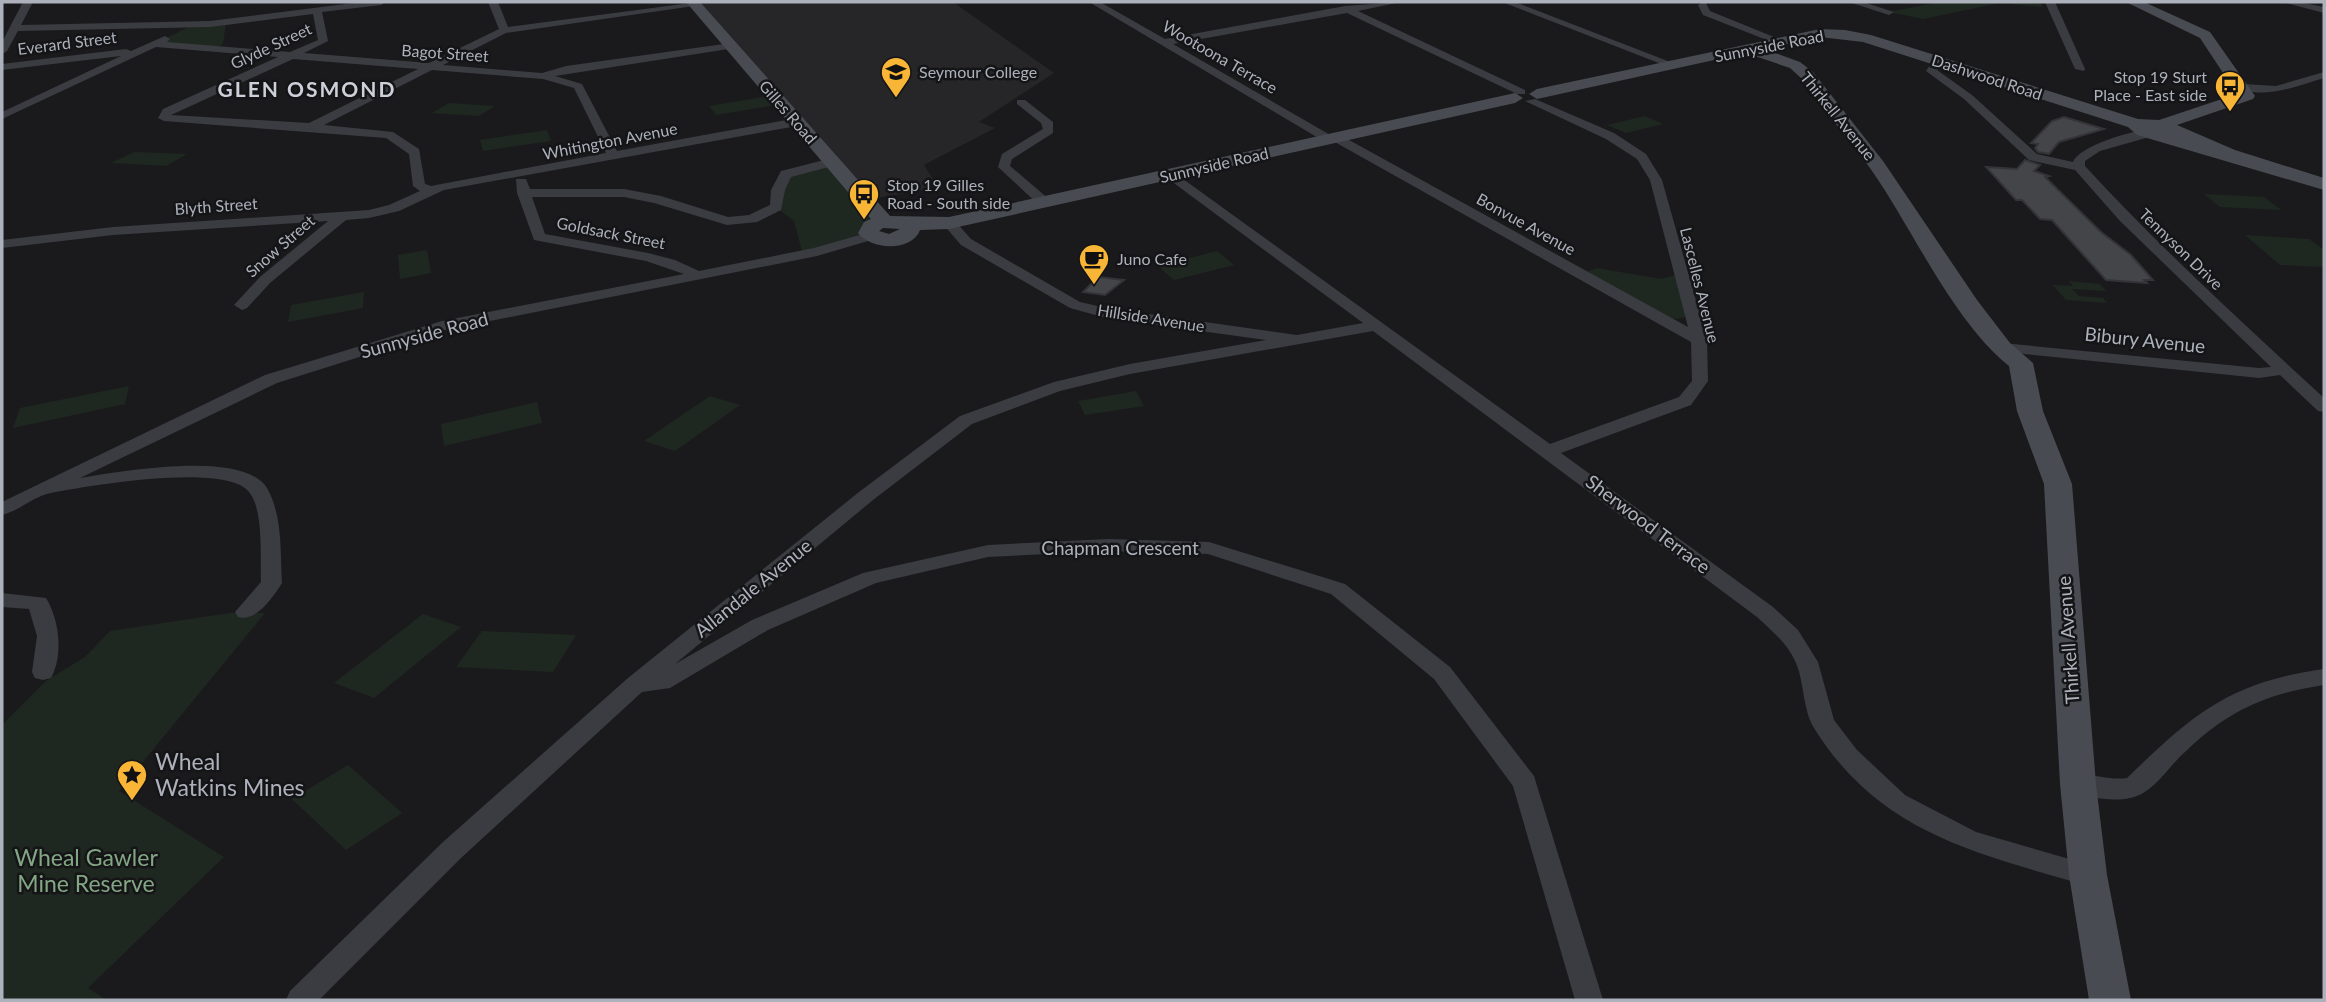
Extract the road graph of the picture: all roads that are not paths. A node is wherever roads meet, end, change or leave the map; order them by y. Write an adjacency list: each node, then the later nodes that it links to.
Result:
1 (28, 2): 20 (street)
2 (381, 2): 14 (street)
3 (493, 2): 21 (street)
4 (693, 2): 21 (street); 26 (street, Gilles Road)
5 (1094, 2): 23 (street, Wootoona Terrace)
6 (1328, 2): 15 (street, Lascelles Avenue)
7 (1396, 2): 15 (street)
8 (1507, 2): 32 (street)
9 (1854, 2): 17 (street)
10 (2050, 2): 35 (street)
11 (2133, 2): 38 (street)
12 (2287, 2): 16 (street)
13 (1703, 5): 24 (street)
14 (317, 10): 18 (street); 30 (street, Glyde Street)
15 (1347, 10): 23 (street); 39 (street, Lascelles Avenue)
16 (2324, 10)
17 (1889, 12)
18 (193, 25): 20 (street); 25 (street)
19 (2, 26): 20 (street)
20 (15, 26): 28 (street)
21 (504, 30): 34 (street)
22 (1838, 33): 24 (street, Sunnyside Road); 31 (street, Dashwood Road)
23 (1164, 42): 45 (street, Wootoona Terrace)
24 (1781, 42): 27 (street, Sunnyside Road)
25 (154, 44): 29 (street); 30 (street, Bagot Street)
26 (731, 46): 36 (street, Bagot Street); 42 (street, Gilles Road)
27 (1748, 49): 32 (street, Sunnyside Road); 66 (street, Thirkell Avenue)
28 (2, 51)
29 (137, 52): 33 (street, Everard Street); 41 (street)
30 (288, 57): 34 (street, Bagot Street); 43 (street, Glyde Street)
31 (1946, 64): 44 (street, Dashwood Road); 48 (street)
32 (1673, 65): 39 (street, Sunnyside Road)
33 (2, 67)
34 (425, 68): 36 (street, Bagot Street); 43 (street)
35 (2080, 69)
36 (543, 76): 46 (street)
37 (2320, 78): 38 (street)
38 (2244, 87): 44 (street)
39 (1526, 96): 45 (street, Sunnyside Road); 65 (street, Lascelles Avenue)
40 (1021, 102): 54 (street)
41 (2, 116)
42 (797, 122): 46 (street, Whitington Avenue); 47 (street, Gilles Road)
43 (311, 127): 52 (street)
44 (2156, 129): 48 (street); 51 (street, Dashwood Road)
45 (1333, 138): 50 (street, Sunnyside Road); 65 (street, Bonvue Avenue)
46 (614, 155): 49 (street, Whitington Avenue)
47 (832, 162): 53 (street); 56 (street, Gilles Road)
48 (2079, 167): 69 (street, Tennyson Drive)
49 (519, 174): 52 (street, Whitington Avenue); 53 (street, Goldsack Street)
50 (1172, 175): 54 (street, Sunnyside Road); 62 (street, Sherwood Terrace)
51 (2324, 184)
52 (428, 190): 55 (street, Blyth Street)
53 (524, 193): 60 (street, Goldsack Street)
54 (1045, 203): 57 (street, Sunnyside Road)
55 (342, 216): 58 (street, Blyth Street); 61 (street, Snow Street)
56 (876, 223): 57 (street, Sunnyside Road); 59 (street, Sunnyside Road); 59 (street)
57 (949, 223): 63 (street, Hillside Avenue)
58 (2, 244)
59 (845, 245): 60 (street, Sunnyside Road)
60 (697, 276): 73 (street, Sunnyside Road)
61 (242, 304)
62 (1377, 325): 64 (street, Hillside Avenue); 72 (street, Sherwood Terrace)
63 (1216, 329): 64 (street, Hillside Avenue); 67 (street)
64 (1297, 340): 67 (street, Allandale Avenue)
65 (1699, 340): 72 (street, Lascelles Avenue)
66 (2002, 348): 68 (street, Bibury Avenue); 80 (street, Thirkell Avenue)
67 (1223, 353): 79 (street, Allandale Avenue)
68 (2216, 369): 69 (street, Bibury Avenue); 70 (street)
69 (2283, 370): 70 (street, Tennyson Drive)
70 (2304, 391): 71 (street, Tennyson Drive)
71 (2324, 407)
72 (1549, 451): 81 (street, Sherwood Terrace)
73 (32, 493): 74 (street, Sunnyside Road); 76 (street)
74 (2, 509)
75 (2, 600): 77 (street)
76 (246, 612)
77 (43, 672)
78 (2324, 677): 80 (street)
79 (636, 684): 82 (street, Allandale Avenue); 83 (street, Chapman Crescent)
80 (2078, 784): 81 (street, Thirkell Avenue)
81 (2088, 875): 84 (street, Thirkell Avenue)
82 (300, 1000)
83 (1589, 1000)
84 (2110, 1000)

